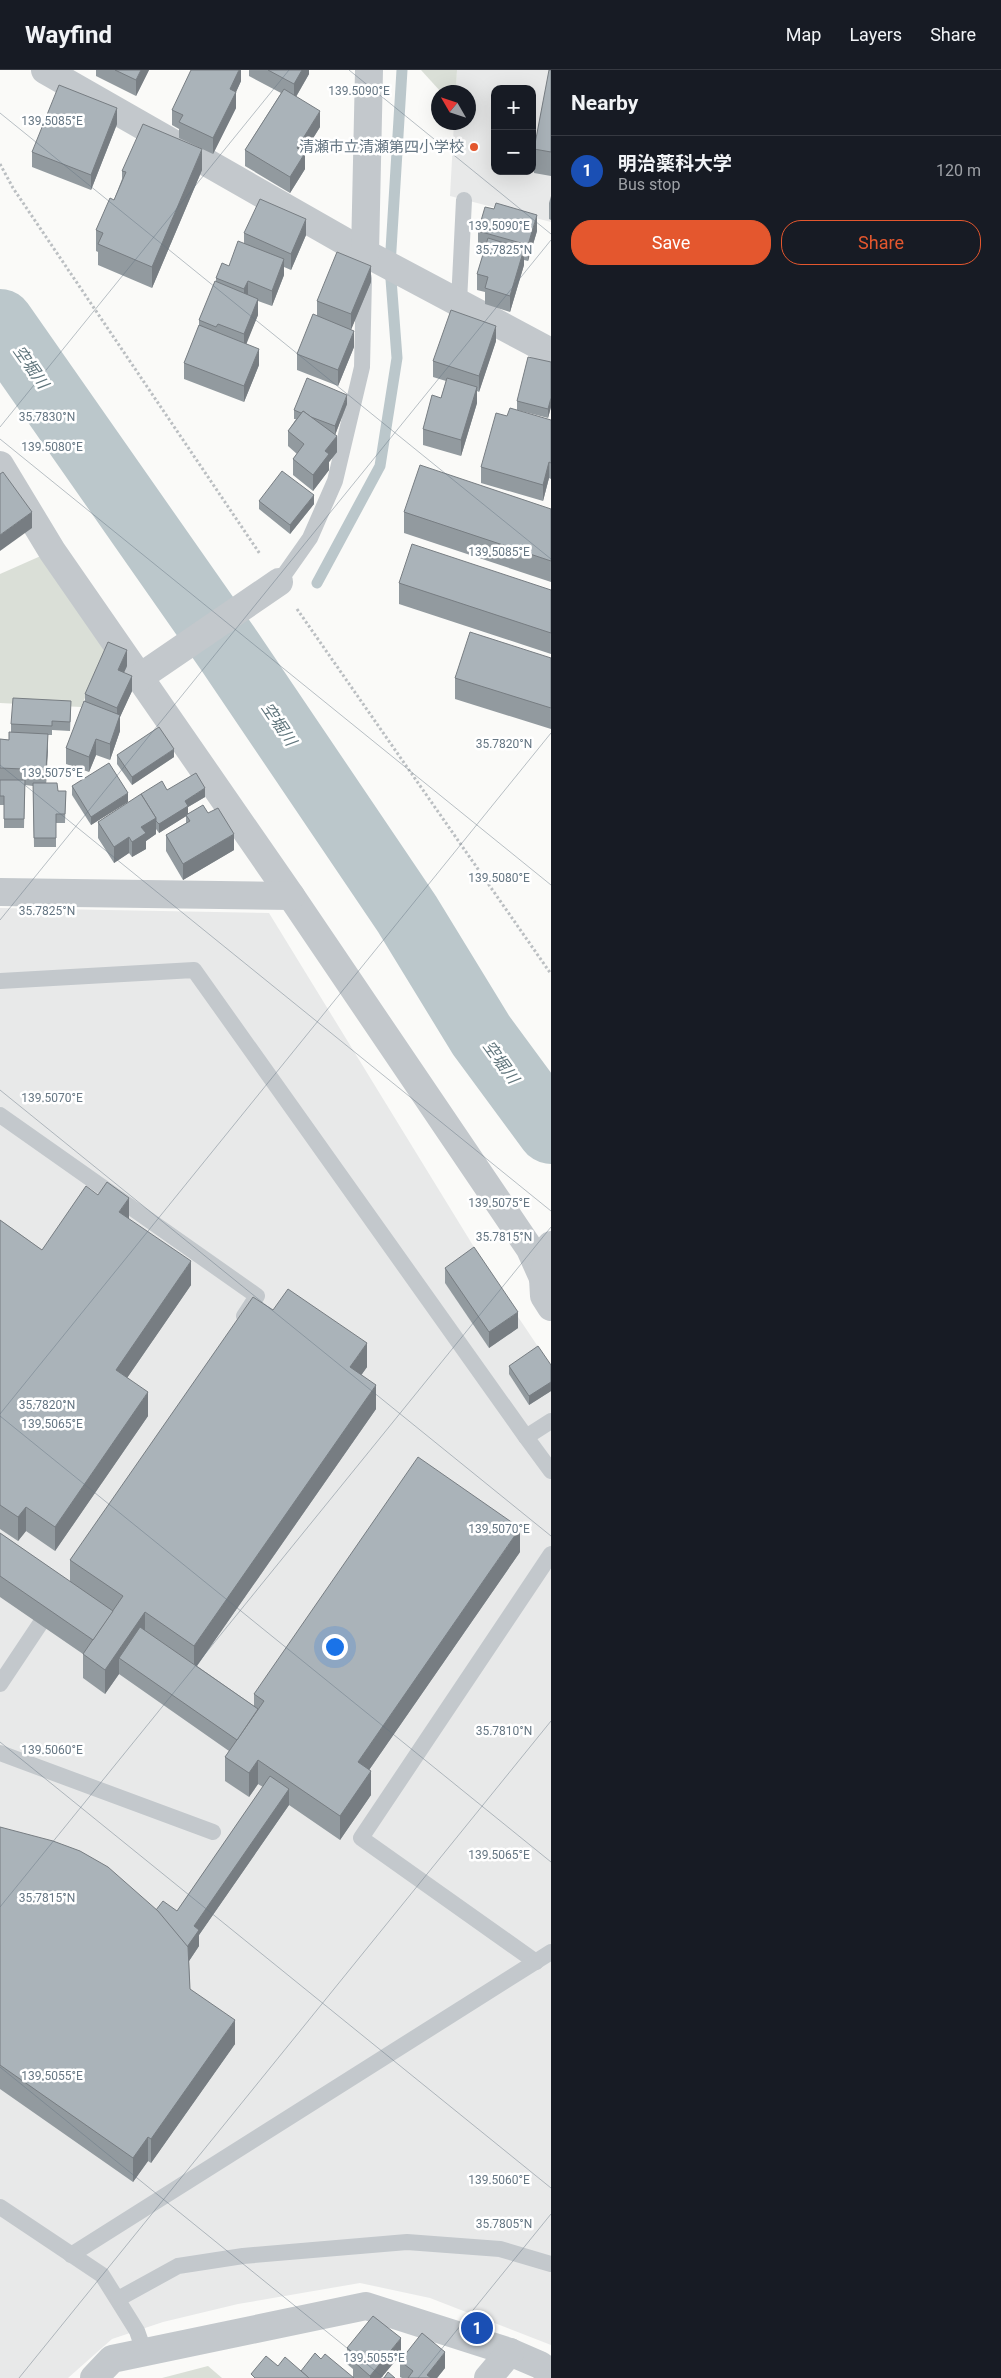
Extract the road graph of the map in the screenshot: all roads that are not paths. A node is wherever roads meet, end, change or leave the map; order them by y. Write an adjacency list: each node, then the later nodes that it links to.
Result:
1 (45, 70): 4 (street)
2 (369, 70): 4 (street)
3 (464, 200): 5 (lane)
4 (370, 256): 5 (street); 8 (lane)
5 (459, 302): 6 (street)
6 (551, 352)
7 (0, 465): 9 (street)
8 (279, 582): 9 (street)
9 (143, 675): 11 (street)
10 (0, 892): 11 (street)
11 (291, 896): 15 (street)
12 (0, 981): 19 (lane)
13 (0, 1115): 17 (lane)
14 (550, 1247): 15 (street)
15 (543, 1278): 16 (street)
16 (551, 1307)
17 (235, 1329)
18 (551, 1421): 19 (lane)
19 (526, 1437): 20 (lane)
20 (551, 1471)
21 (551, 1554): 27 (lane)
22 (40, 1624): 23 (lane)
23 (0, 1684)
24 (0, 1753): 25 (lane)
25 (213, 1832)
26 (551, 1952): 27 (lane)
27 (536, 1962): 29 (lane)
28 (0, 2207): 29 (lane)
29 (71, 2255): 31 (lane)
30 (551, 2264): 31 (lane)
31 (118, 2299): 32 (lane)
32 (144, 2351): 33 (street); 35 (street)
33 (510, 2352): 34 (street); 36 (street)
34 (551, 2373)
35 (94, 2378)
36 (488, 2378)

